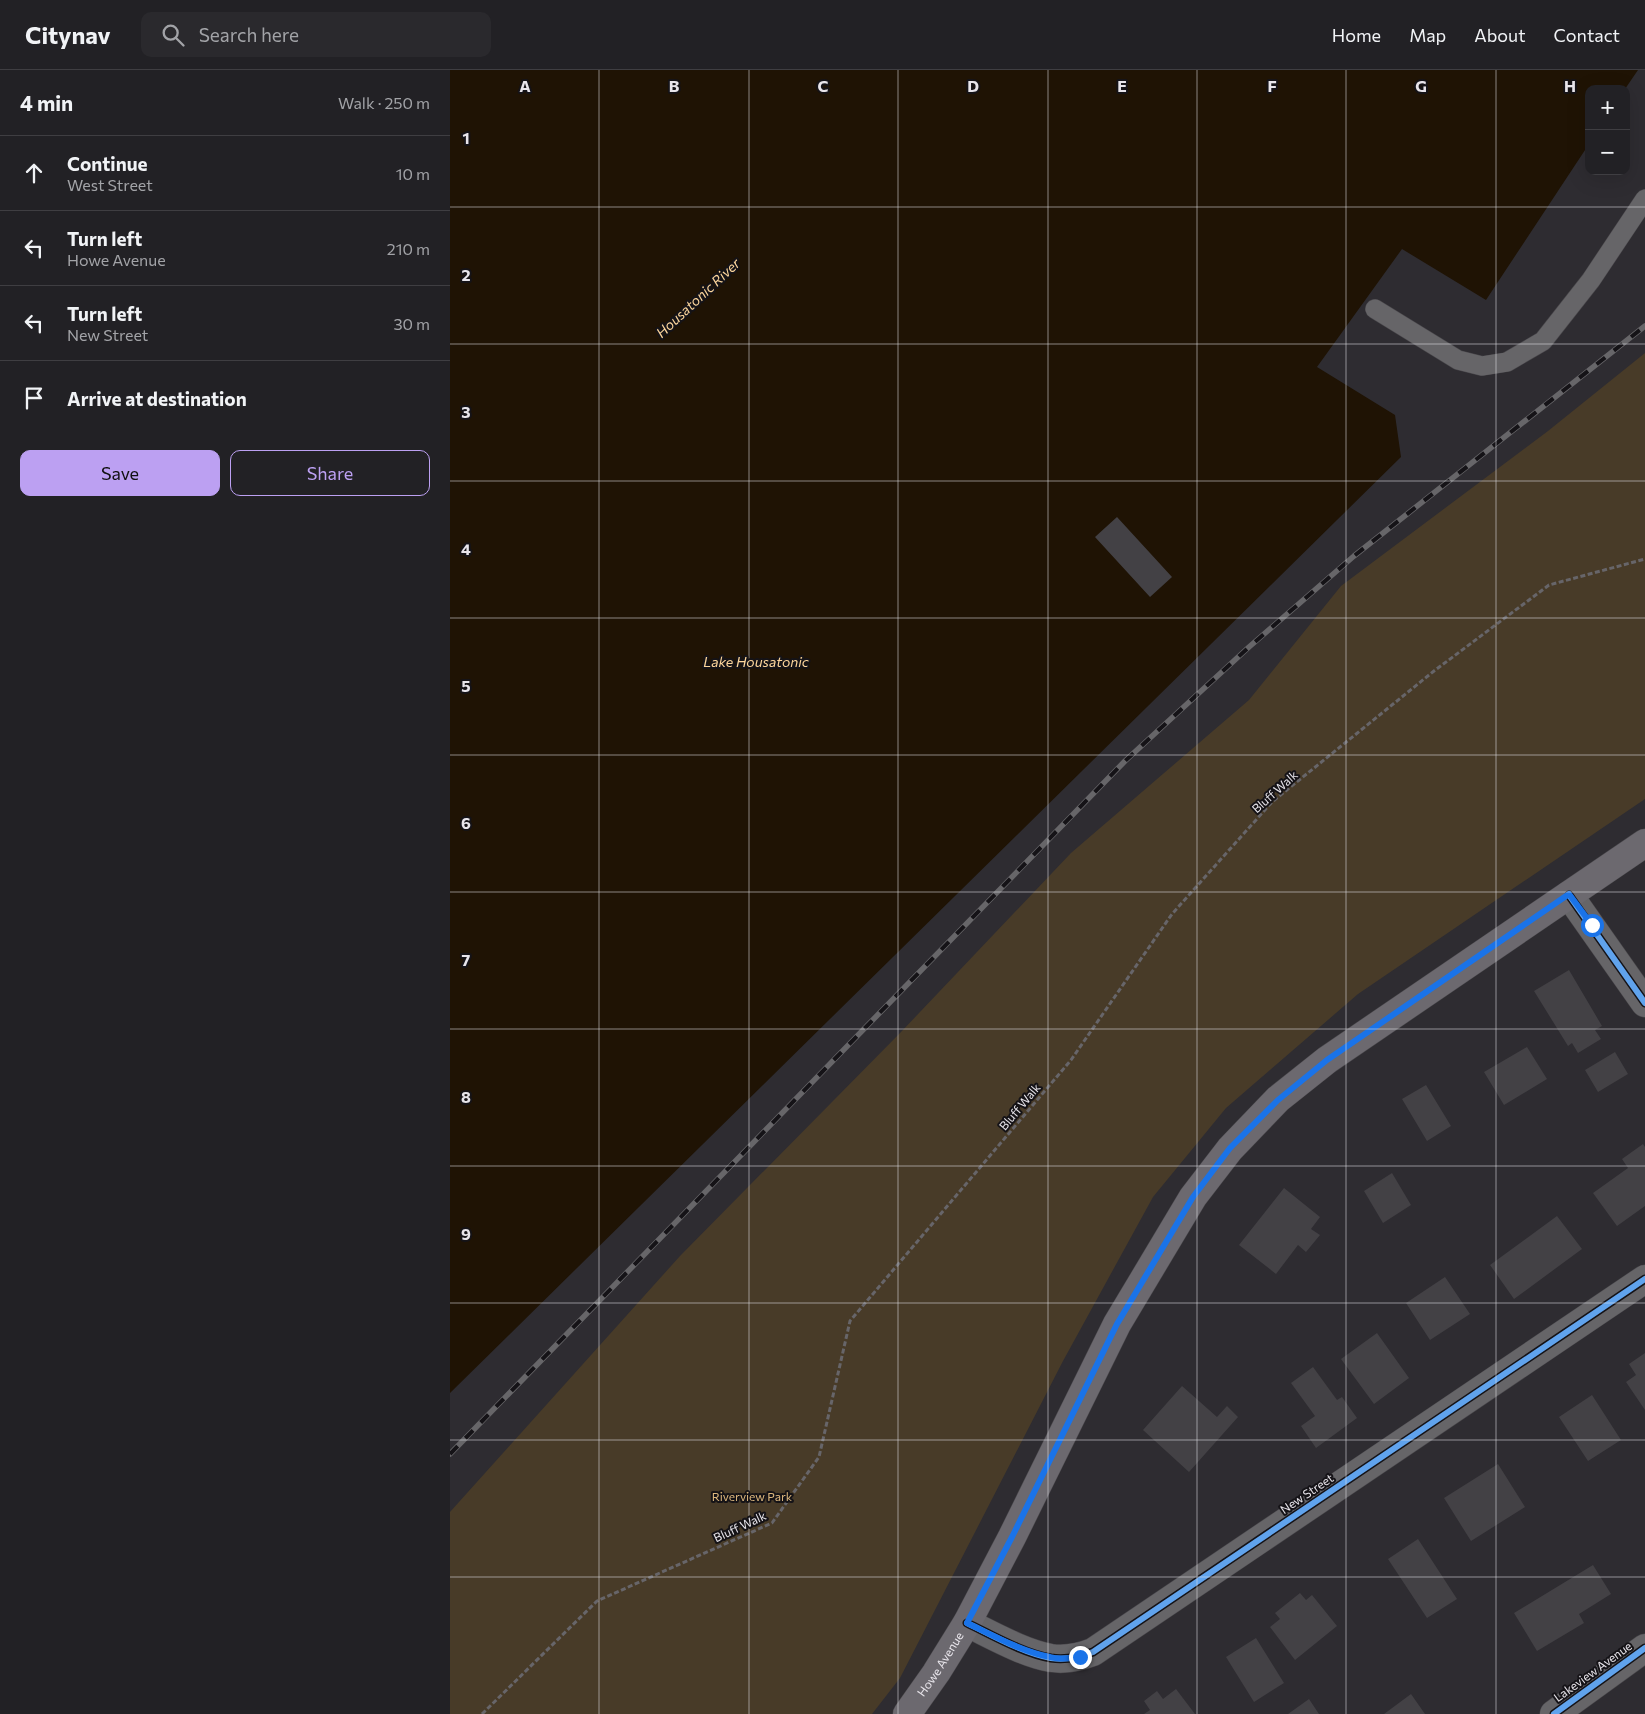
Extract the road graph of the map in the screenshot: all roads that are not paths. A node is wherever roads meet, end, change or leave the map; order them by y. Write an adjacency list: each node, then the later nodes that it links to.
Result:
1 (1645, 200): 2 (lane)
2 (1375, 309)
3 (1645, 843): 4 (main road, Howe Avenue)
4 (1569, 894): 5 (street); 7 (main road, Howe Avenue)
5 (1645, 1003)
6 (1645, 1279): 7 (street, New Street)
7 (967, 1623): 9 (main road, Howe Avenue)
8 (1645, 1648): 10 (street, Lakeview Avenue)
9 (907, 1714)
10 (1554, 1714)

